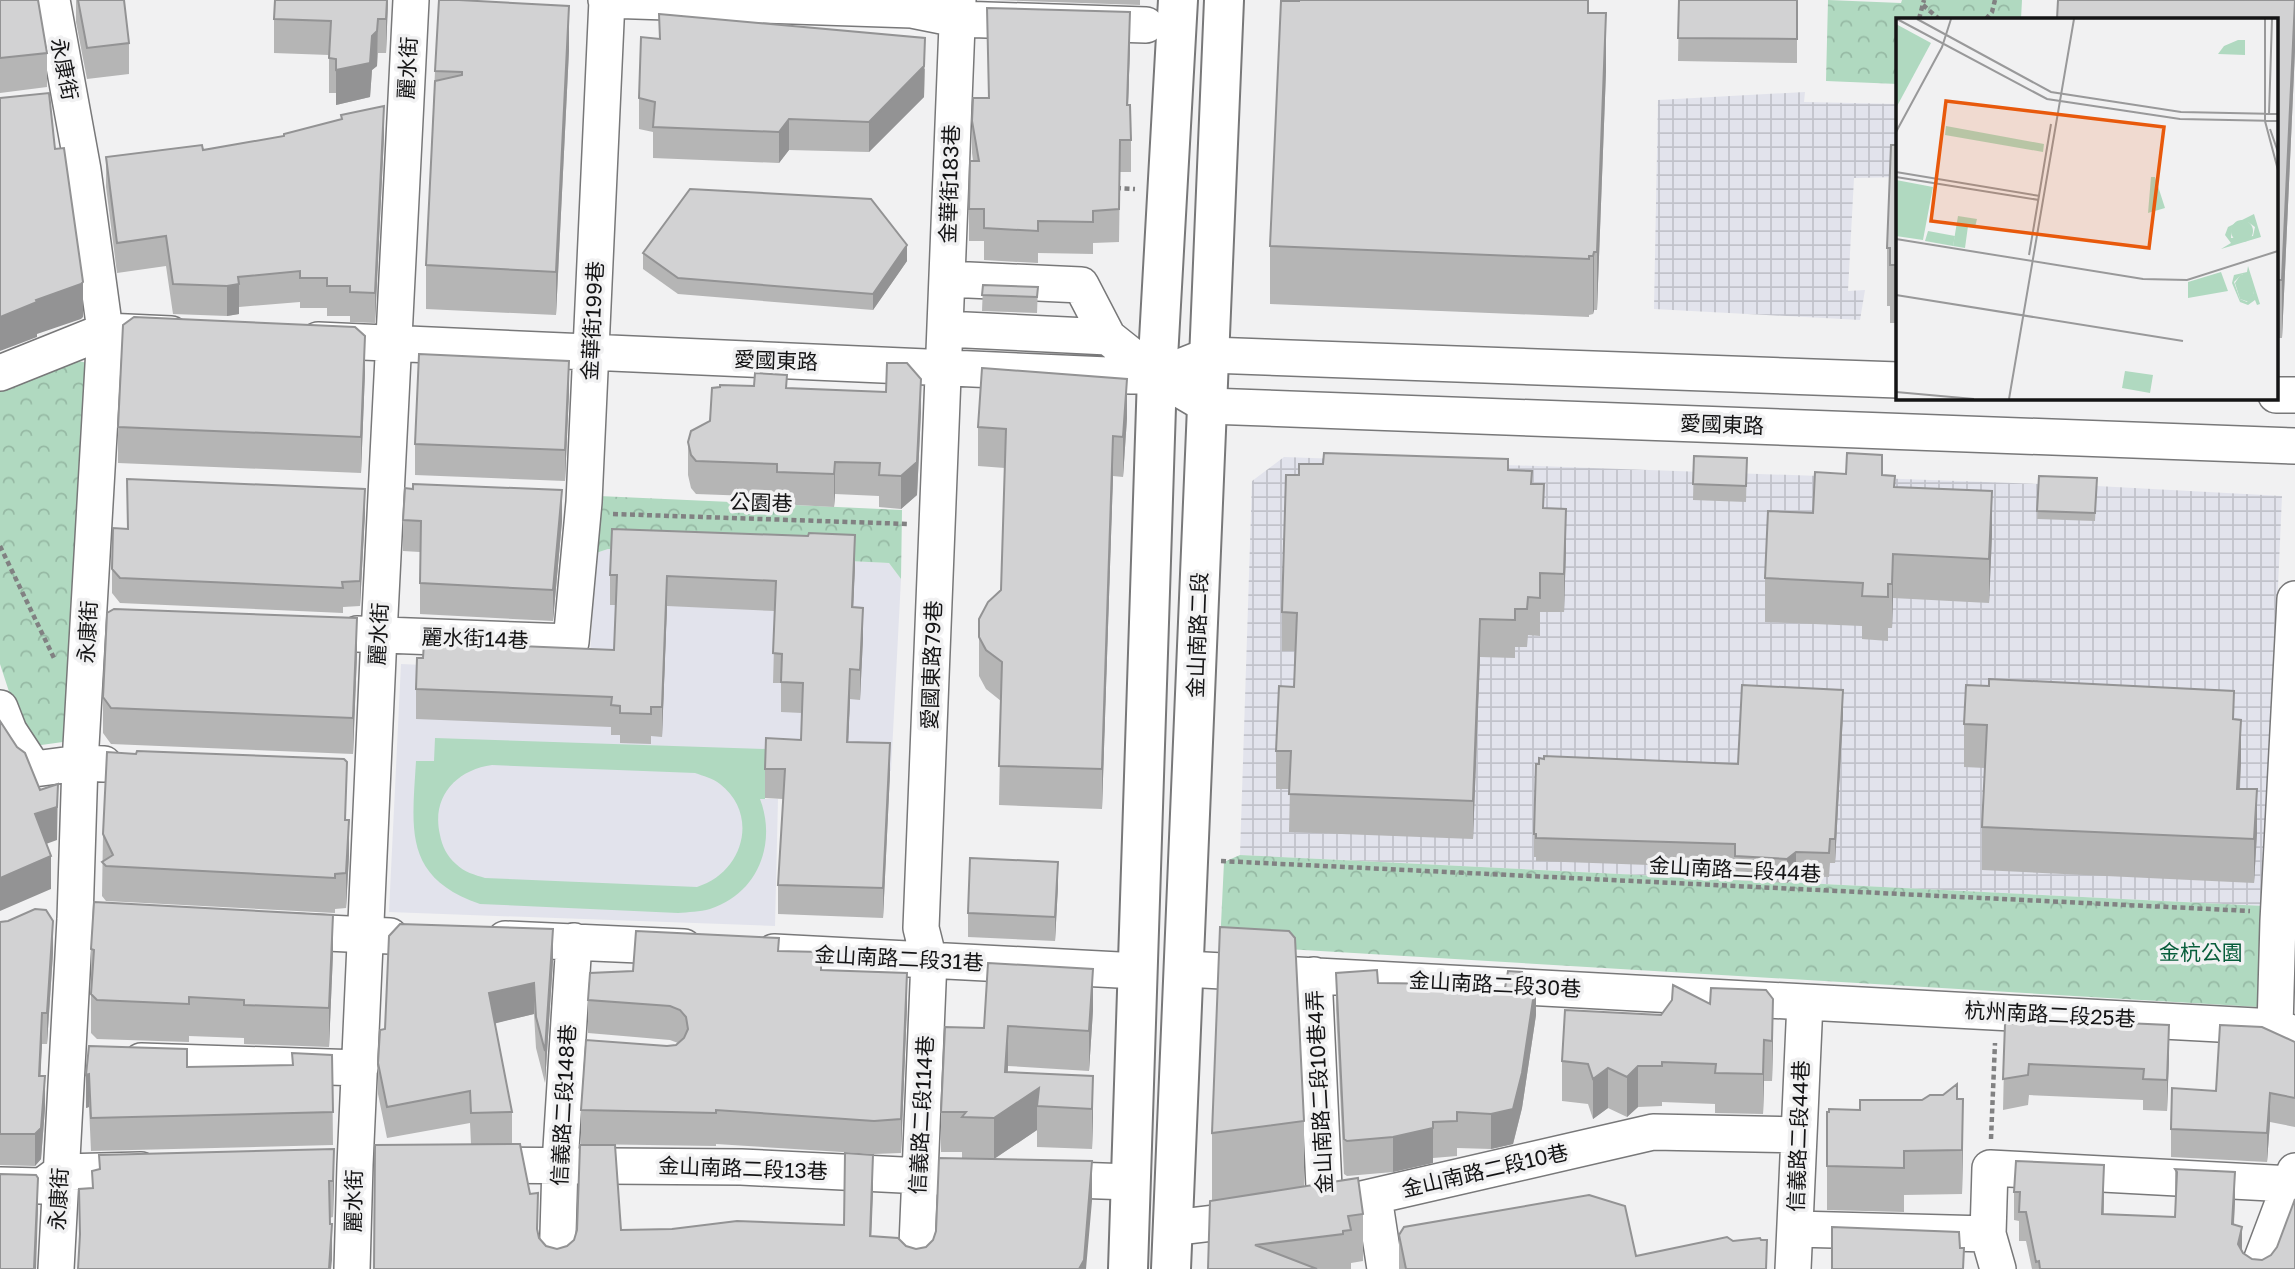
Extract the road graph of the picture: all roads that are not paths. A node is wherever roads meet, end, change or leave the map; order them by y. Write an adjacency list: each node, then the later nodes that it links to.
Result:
1 (411, 0): 10 (street, 麗水街)
2 (607, 0): 6 (street); 18 (street, 金華街199巷)
3 (1178, 0): 22 (main road)
4 (1224, 0): 19 (main road, 金山南路二段)
5 (57, 1): 8 (street, 永康街)
6 (957, 10): 7 (street); 12 (street, 金華街183巷)
7 (1146, 25)
8 (71, 105): 9 (street); 13 (street, 永康街)
9 (36, 109)
10 (406, 110): 11 (street); 17 (street, 麗水街)
11 (368, 118)
12 (946, 304): 15 (street); 15 (street); 20 (street, 金華街183巷)
13 (105, 331): 14 (street); 21 (street); 31 (street, 永康街)
14 (201, 335)
15 (1108, 337): 22 (street)
16 (284, 338): 17 (street, 愛國東路)
17 (394, 343): 18 (street, 愛國東路); 28 (street, 麗水街)
18 (591, 353): 20 (street, 愛國東路); 29 (street, 金華街199巷)
19 (1210, 355): 22 (street, 愛國東路); 23 (street, 愛國東路); 24 (main road, 金山南路二段)
20 (943, 368): 22 (street, 愛國東路); 39 (street, 愛國東路79巷)
21 (0, 373)
22 (1157, 376): 24 (street, 愛國東路); 41 (main road)
23 (1896, 380)
24 (1208, 406): 25 (street, 愛國東路); 40 (main road, 金山南路二段)
25 (2295, 446)
26 (2295, 599): 33 (street)
27 (324, 633): 28 (street, 麗水街14巷)
28 (379, 635): 29 (street, 麗水街14巷); 35 (street, 麗水街)
29 (571, 642)
30 (3, 725): 31 (street)
31 (80, 763): 32 (street); 45 (street, 永康街)
32 (136, 765)
33 (2290, 795): 44 (street)
34 (255, 929): 35 (street)
35 (366, 935): 36 (street); 46 (street, 麗水街)
36 (421, 937)
37 (477, 938): 38 (street, 金山南路二段31巷)
38 (574, 941): 39 (street, 金山南路二段31巷); 48 (street, 信義路二段148巷)
39 (929, 960): 41 (street, 金山南路二段31巷); 52 (street, 信義路二段114巷)
40 (1185, 969): 42 (street, 金山南路二段30巷); 60 (main road, 金山南路二段)
41 (1138, 971): 56 (main road)
42 (1314, 975): 43 (street, 金山南路二段30巷); 59 (street, 金山南路二段10巷4弄)
43 (1805, 1002): 44 (street, 杭州南路二段25巷); 47 (street, 信義路二段44巷)
44 (2285, 1030)
45 (91, 1059): 46 (street); 51 (street, 永康街)
46 (360, 1068): 64 (street, 麗水街)
47 (1799, 1135): 58 (street, 金山南路二段10巷); 62 (street, 信義路二段44巷)
48 (560, 1164): 49 (street, 金山南路二段13巷); 52 (street, 金山南路二段13巷); 65 (street, 信義路二段148巷)
49 (450, 1165)
50 (173, 1169): 51 (street)
51 (61, 1172): 57 (street); 63 (street, 永康街)
52 (920, 1177): 54 (street, 金山南路二段13巷); 66 (street, 信義路二段114巷)
53 (2292, 1177): 61 (street); 71 (street)
54 (975, 1178)
55 (1016, 1178): 56 (street)
56 (1131, 1182): 67 (main road)
57 (0, 1185)
58 (1374, 1197): 59 (street, 金山南路二段10巷); 69 (street)
59 (1325, 1209): 60 (street, 金山南路二段10巷)
60 (1172, 1228): 68 (main road, 金山南路二段)
61 (1988, 1234): 62 (street); 70 (street)
62 (1786, 1255)
63 (56, 1269)
64 (352, 1269)
65 (556, 1269)
66 (916, 1269)
67 (1128, 1269)
68 (1171, 1269)
69 (1385, 1269)
70 (1998, 1269)
71 (2258, 1269)

